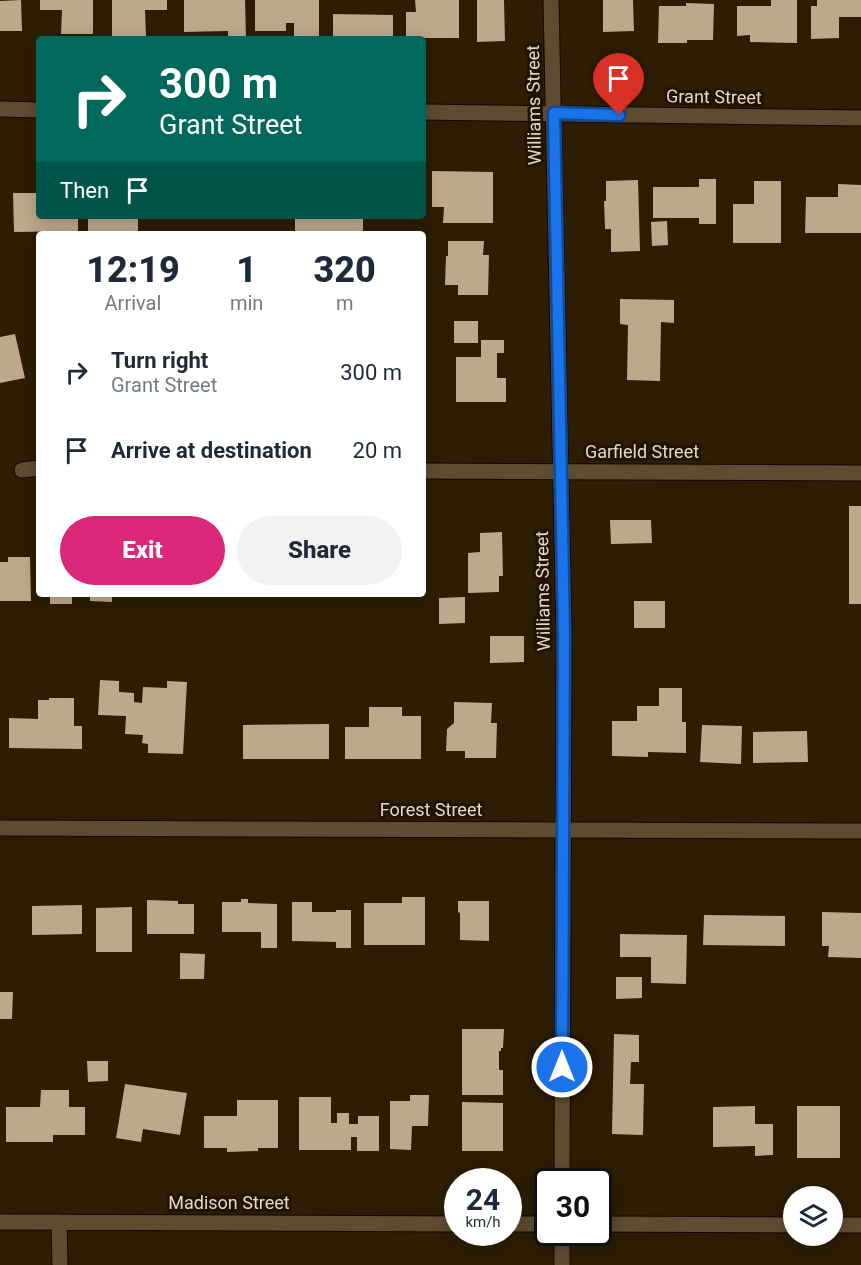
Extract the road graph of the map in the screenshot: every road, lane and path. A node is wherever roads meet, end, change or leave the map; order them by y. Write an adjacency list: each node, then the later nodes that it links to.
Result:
1 (551, 0): 5 (street, Williams Street)
2 (0, 109): 3 (street)
3 (36, 110)
4 (426, 112): 5 (street, Grant Street)
5 (554, 113): 6 (street, Grant Street); 10 (street, Williams Street)
6 (861, 118)
7 (36, 468): 8 (street)
8 (22, 470)
9 (426, 471): 10 (street, Garfield Street)
10 (561, 471): 11 (street, Garfield Street); 13 (street, Williams Street)
11 (861, 473)
12 (0, 828): 13 (street, Forest Street)
13 (563, 830): 14 (street, Forest Street); 15 (street, Williams Street)
14 (861, 831)
15 (562, 1168)
16 (0, 1222): 17 (street, Madison Street)
17 (59, 1222): 18 (street, Madison Street); 24 (street)
18 (444, 1224)
19 (612, 1224): 20 (street)
20 (783, 1225)
21 (843, 1225): 22 (street)
22 (861, 1225)
23 (562, 1246): 25 (street)
24 (60, 1265)
25 (562, 1265)

